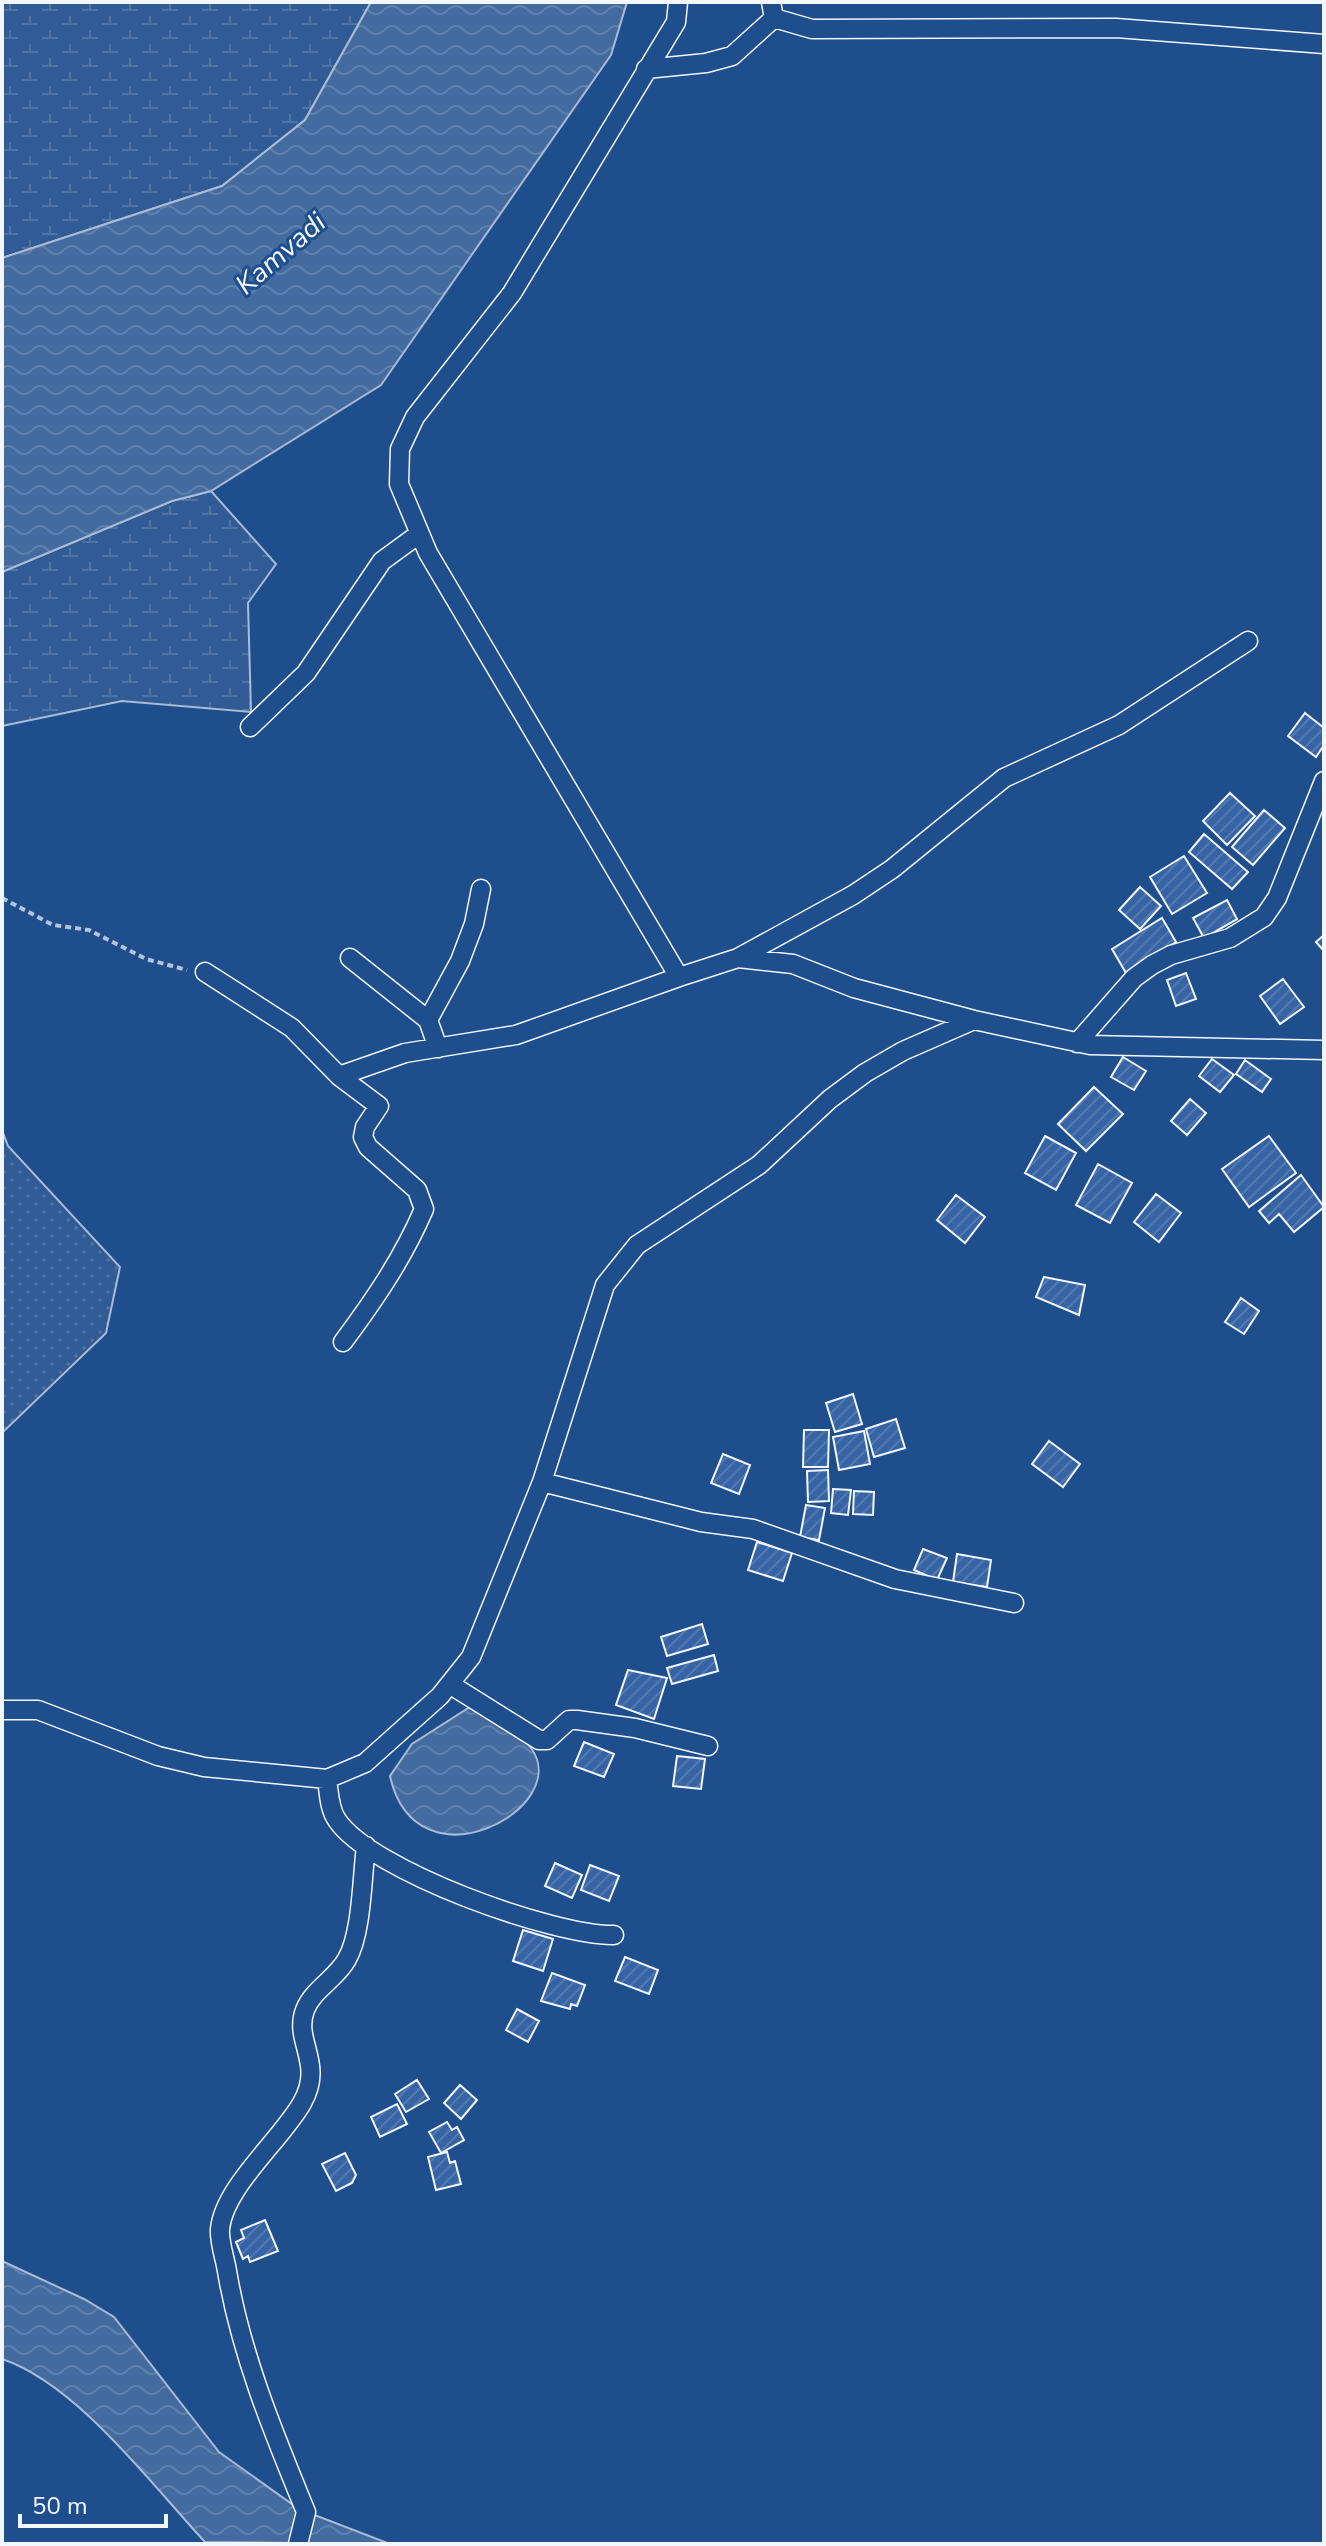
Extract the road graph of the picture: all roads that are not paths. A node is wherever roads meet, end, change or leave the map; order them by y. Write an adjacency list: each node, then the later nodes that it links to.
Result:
1 (678, 2): 4 (street)
2 (772, 10): 3 (street); 4 (street)
3 (1324, 44)
4 (646, 69): 5 (street)
5 (419, 534): 7 (street); 13 (street)
6 (1248, 641): 11 (street)
7 (250, 727)
8 (1324, 781): 16 (street)
9 (481, 889): 14 (street)
10 (350, 958): 14 (street)
11 (738, 958): 13 (street); 15 (street)
12 (205, 972): 19 (street)
13 (679, 977): 17 (street)
14 (428, 1020): 17 (street)
15 (974, 1020): 16 (street); 21 (street)
16 (1077, 1043): 18 (street)
17 (438, 1048): 19 (street)
18 (1324, 1050)
19 (339, 1076): 20 (street)
20 (343, 1342)
21 (542, 1482): 22 (street); 23 (street)
22 (1014, 1603)
23 (451, 1685): 25 (street); 26 (street)
24 (2, 1710): 26 (street)
25 (708, 1746)
26 (327, 1779): 27 (street)
27 (366, 1846): 28 (street); 29 (street)
28 (614, 1935)
29 (298, 2544)

